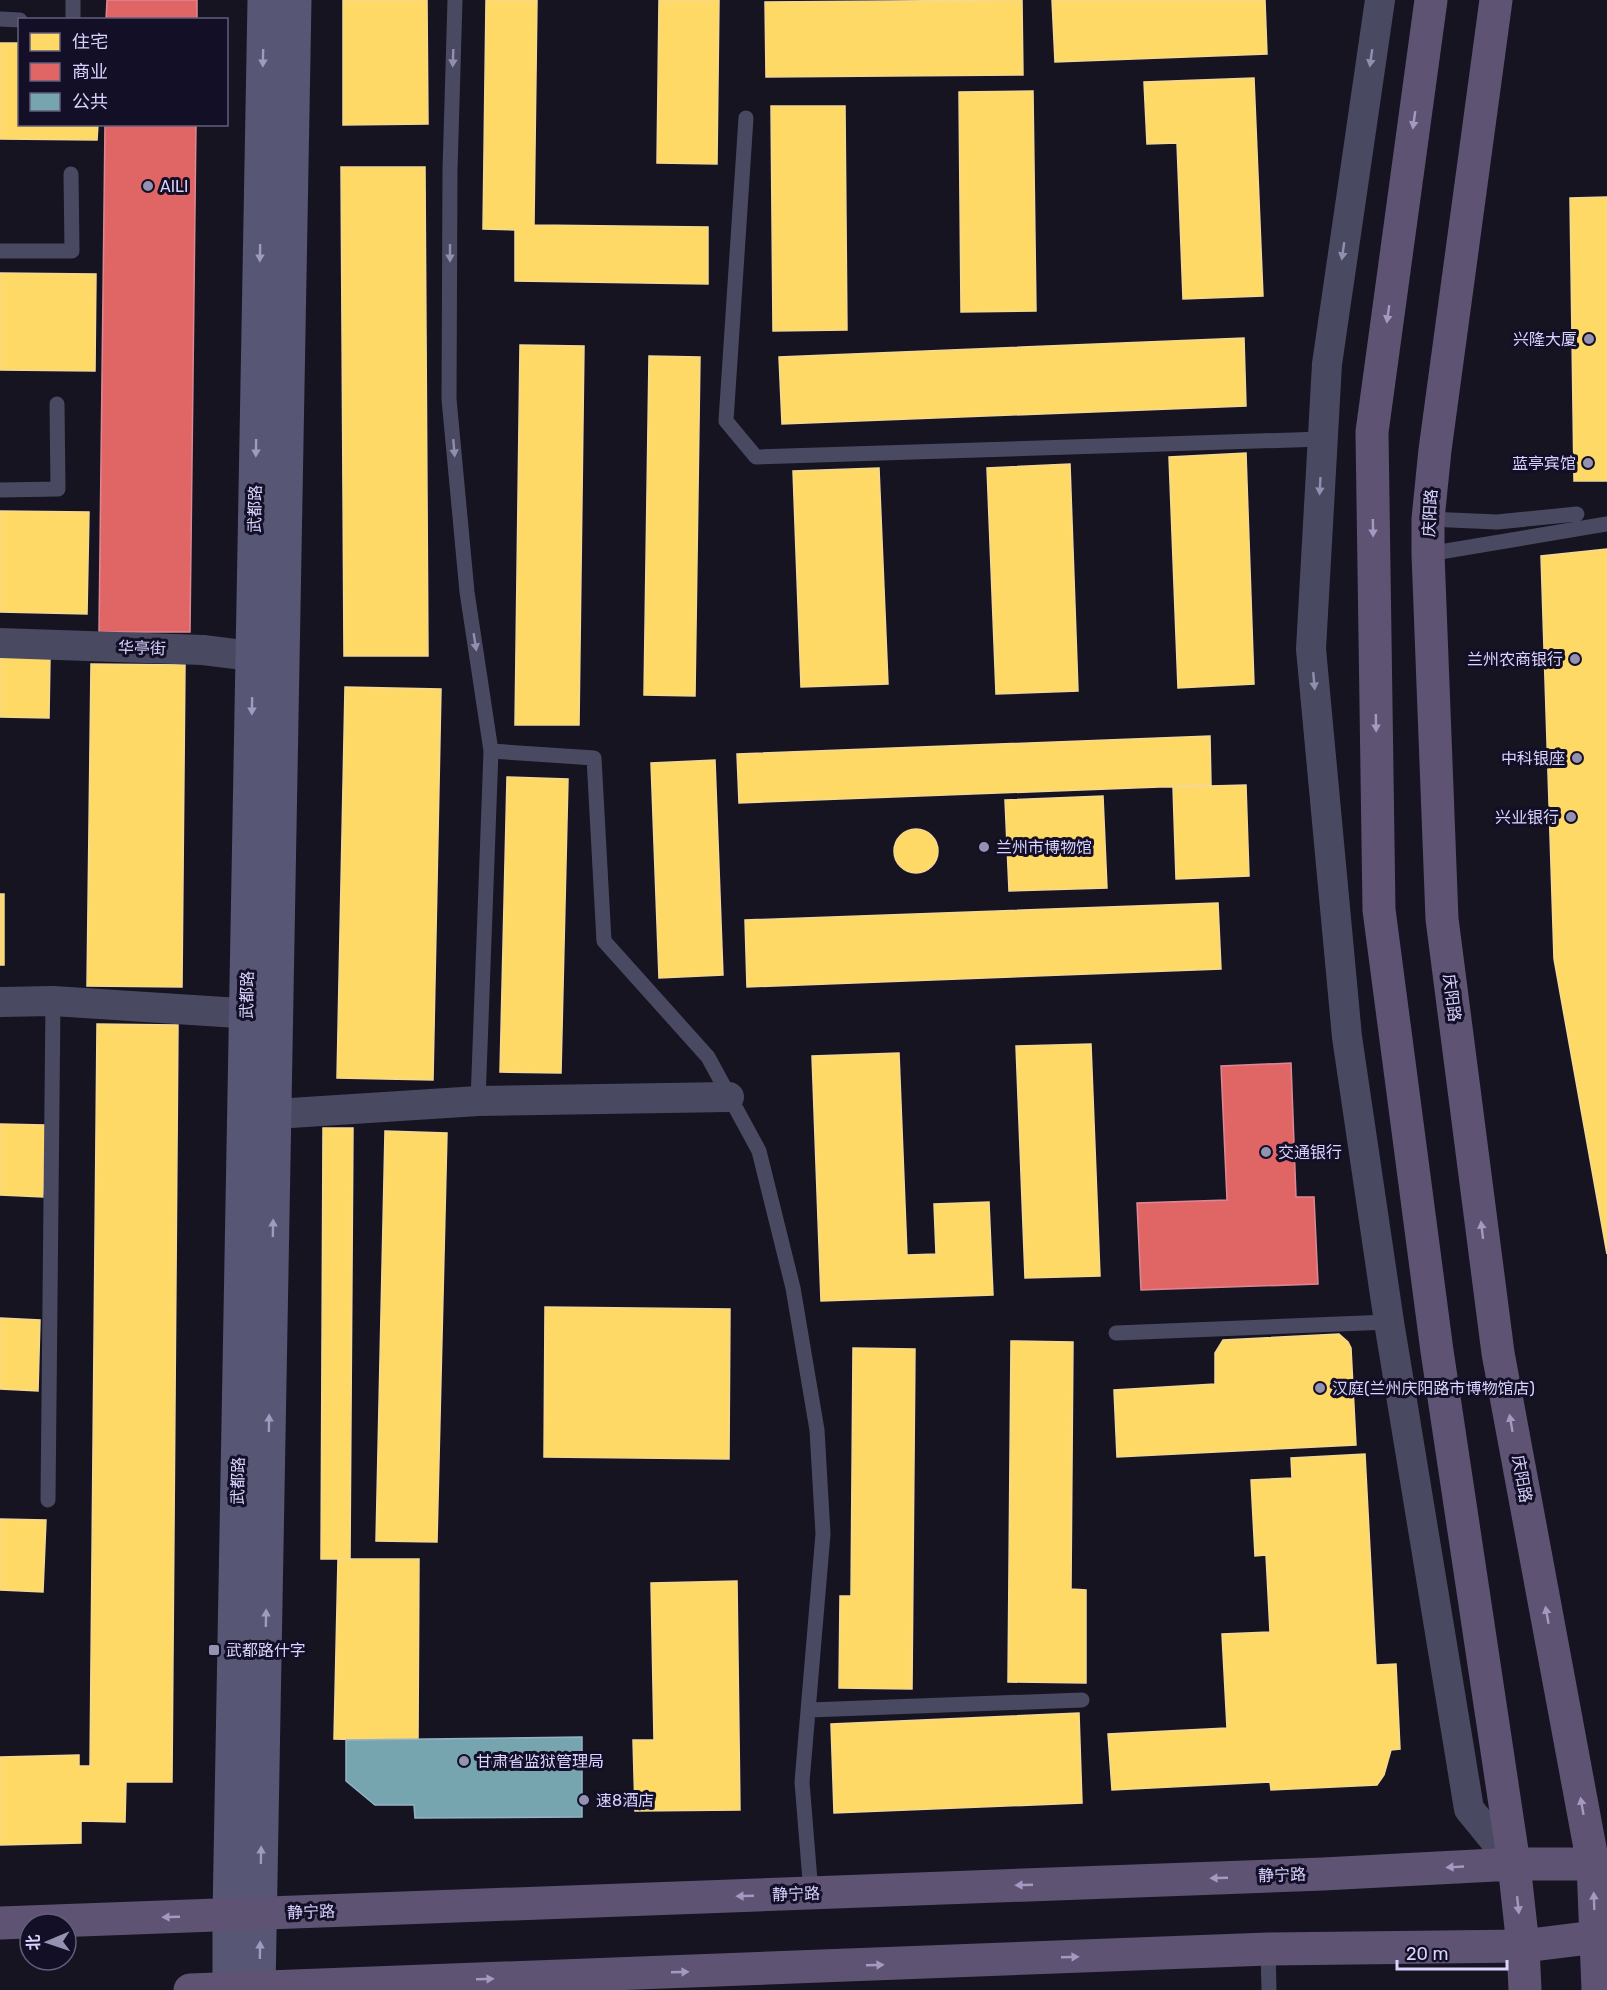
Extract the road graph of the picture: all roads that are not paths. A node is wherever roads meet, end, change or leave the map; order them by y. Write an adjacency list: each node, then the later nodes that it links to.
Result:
1 (73, 0): 8 (lane)
2 (264, 0): 22 (main road, 武都路, one-way to 22)
3 (295, 0): 22 (main road, 武都路)
4 (455, 0): 23 (lane, one-way to 23)
5 (1380, 0): 15 (street, one-way to 15)
6 (1431, 0): 35 (main road, one-way to 35)
7 (1496, 0): 18 (main road, 庆阳路)
8 (73, 18)
9 (0, 20): 10 (lane)
10 (18, 20)
11 (746, 118): 15 (lane)
12 (71, 174): 13 (lane)
13 (0, 251)
14 (57, 404): 16 (lane)
15 (1323, 439): 30 (street, one-way to 30)
16 (0, 490)
17 (1577, 514): 18 (lane)
18 (1428, 519): 20 (main road, 庆阳路)
19 (1607, 524): 20 (lane)
20 (1428, 554): 36 (main road, 庆阳路, one-way to 20)
21 (0, 643): 22 (street, 华亭街)
22 (268, 658): 26 (main road, 武都路)
23 (491, 751): 27 (lane); 28 (lane)
24 (53, 1001): 25 (street); 26 (street); 32 (lane)
25 (0, 1002)
26 (262, 1015): 29 (main road, 武都路); 38 (main road, 武都路)
27 (729, 1096): 28 (street); 34 (lane)
28 (478, 1101): 29 (street)
29 (275, 1114): 38 (main road, 武都路, one-way to 29)
30 (1389, 1322): 31 (lane); 35 (street)
31 (1116, 1333)
32 (48, 1500)
33 (1082, 1701): 34 (lane)
34 (809, 1710): 37 (lane)
35 (1514, 1864): 36 (main road, 静宁路); 37 (main road, 静宁路, one-way to 37); 40 (main road, one-way to 40)
36 (1593, 1864): 42 (main road, 庆阳路, one-way to 36)
37 (812, 1893): 38 (main road, 静宁路, one-way to 38)
38 (245, 1914): 39 (main road, 静宁路, one-way to 39); 43 (main road, 武都路)
39 (0, 1923)
40 (1523, 1946): 41 (main road); 42 (main road); 46 (street); 47 (main road)
41 (1268, 1949): 43 (main road, one-way to 41); 45 (lane)
42 (1601, 1950): 48 (main road, 庆阳路)
43 (244, 1989): 44 (main road)
44 (190, 1990)
45 (1269, 1990)
46 (1518, 1990)
47 (1525, 1990)
48 (1598, 1990)

